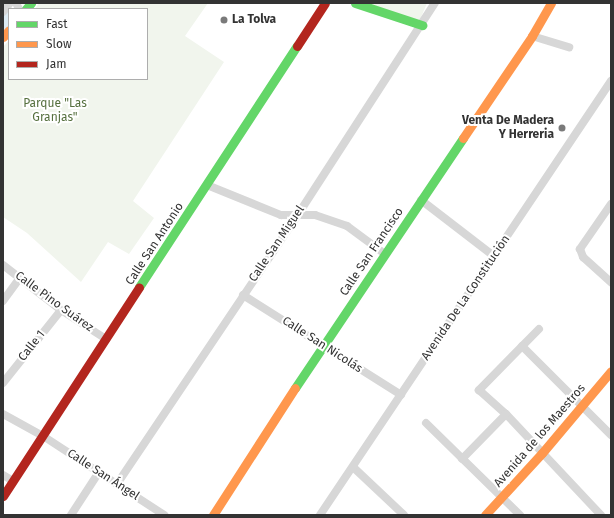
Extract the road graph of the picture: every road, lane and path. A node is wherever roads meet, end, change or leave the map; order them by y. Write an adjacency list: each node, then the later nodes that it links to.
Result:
1 (10, 3): 6 (street)
2 (326, 3): 11 (street, Calle San Antonio)
3 (355, 3): 7 (street)
4 (435, 3): 7 (street, Calle San Miguel)
5 (551, 3): 8 (street, Calle San Francisco)
6 (3, 12)
7 (422, 25): 14 (street, Calle San Miguel)
8 (532, 36): 9 (street); 12 (street, Calle San Francisco)
9 (569, 47)
10 (610, 85): 16 (street, Avenida De La Constitución)
11 (207, 185): 14 (street); 24 (street, Calle San Antonio)
12 (421, 200): 15 (street, Calle San Francisco); 16 (street)
13 (611, 204): 19 (street)
14 (297, 216): 15 (street); 20 (street, Calle San Miguel)
15 (386, 254): 25 (street, Calle San Francisco)
16 (495, 257): 29 (street, Avenida De La Constitución)
17 (3, 265): 18 (street, Calle Pino Suárez)
18 (20, 278): 21 (street); 22 (street, Calle Pino Suárez)
19 (611, 282)
20 (243, 295): 25 (street, Calle San Nicolás); 42 (street, Calle San Miguel)
21 (3, 301)
22 (61, 310): 24 (street, Calle Pino Suárez); 28 (street, Calle 1)
23 (539, 329): 26 (street)
24 (106, 339): 35 (street, Calle San Antonio)
25 (323, 346): 29 (street, Calle San Nicolás); 48 (street, Calle San Francisco)
26 (522, 346): 30 (street); 32 (street)
27 (611, 371): 30 (street, Avenida de los Maestros)
28 (3, 383)
29 (401, 395): 38 (street, Avenida De La Constitución)
30 (582, 406): 34 (street); 36 (street, Avenida de los Maestros)
31 (3, 414): 35 (street, Calle San Ángel)
32 (506, 414): 36 (street); 37 (street)
33 (426, 423): 37 (street)
34 (611, 435)
35 (43, 436): 39 (street, Calle San Ángel); 41 (street, Calle San Antonio)
36 (542, 453): 44 (street, Avenida de los Maestros); 53 (street)
37 (462, 459): 44 (street)
38 (352, 467): 49 (street, Avenida De La Constitución); 50 (street)
39 (99, 472): 42 (street, Calle San Ángel); 46 (street)
40 (3, 475): 41 (street)
41 (13, 481): 43 (street, Calle San Antonio)
42 (117, 484): 45 (street, Calle San Ángel)
43 (3, 496)
44 (502, 498): 51 (street, Avenida de los Maestros); 52 (street)
45 (153, 512): 47 (street, Calle San Ángel)
46 (71, 515)
47 (164, 515)
48 (213, 515)
49 (320, 515)
50 (404, 515)
51 (485, 515)
52 (520, 515)
53 (601, 515)

